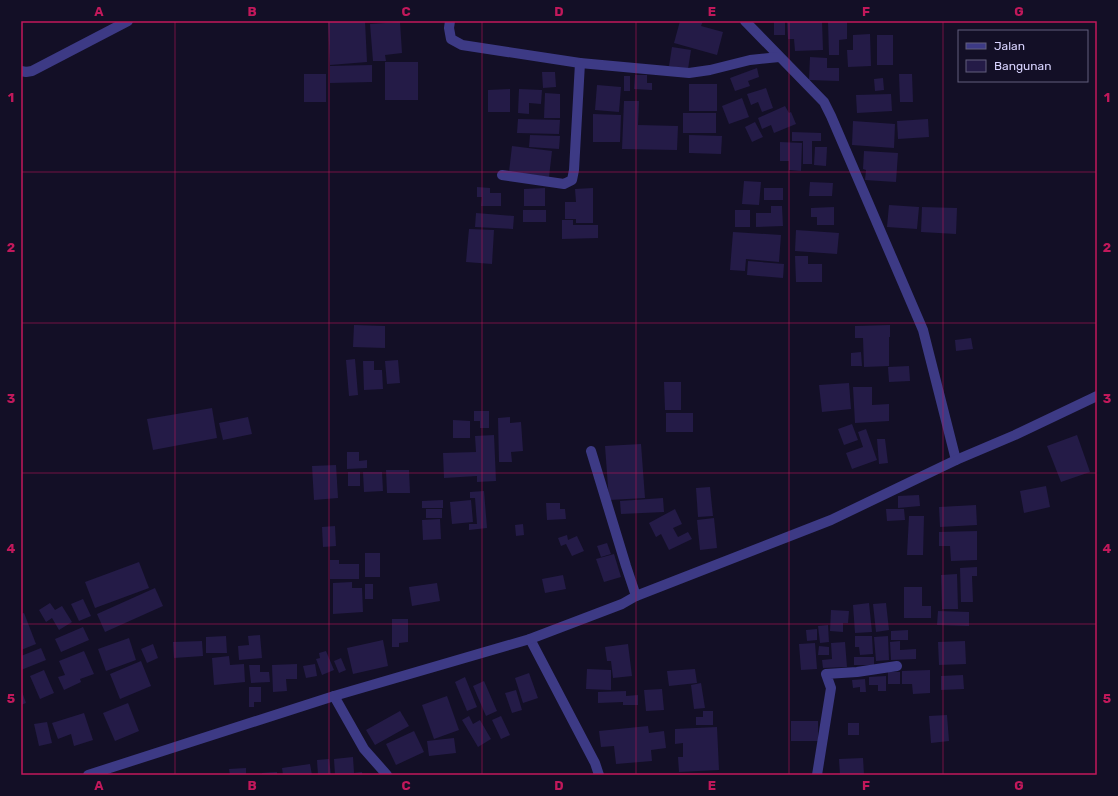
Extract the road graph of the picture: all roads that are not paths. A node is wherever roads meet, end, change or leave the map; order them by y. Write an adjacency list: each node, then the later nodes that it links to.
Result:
1 (128, 21): 6 (street)
2 (450, 21): 5 (street)
3 (745, 21): 4 (street)
4 (779, 57): 5 (street); 10 (street)
5 (580, 63): 7 (street)
6 (21, 71)
7 (502, 175)
8 (1097, 396): 10 (street)
9 (591, 451): 11 (street)
10 (956, 460): 11 (street)
11 (636, 596): 12 (street)
12 (530, 639): 14 (street); 18 (street)
13 (897, 666): 19 (street)
14 (334, 696): 15 (street); 17 (street)
15 (103, 773): 16 (street)
16 (88, 775)
17 (387, 775)
18 (599, 775)
19 (817, 775)

